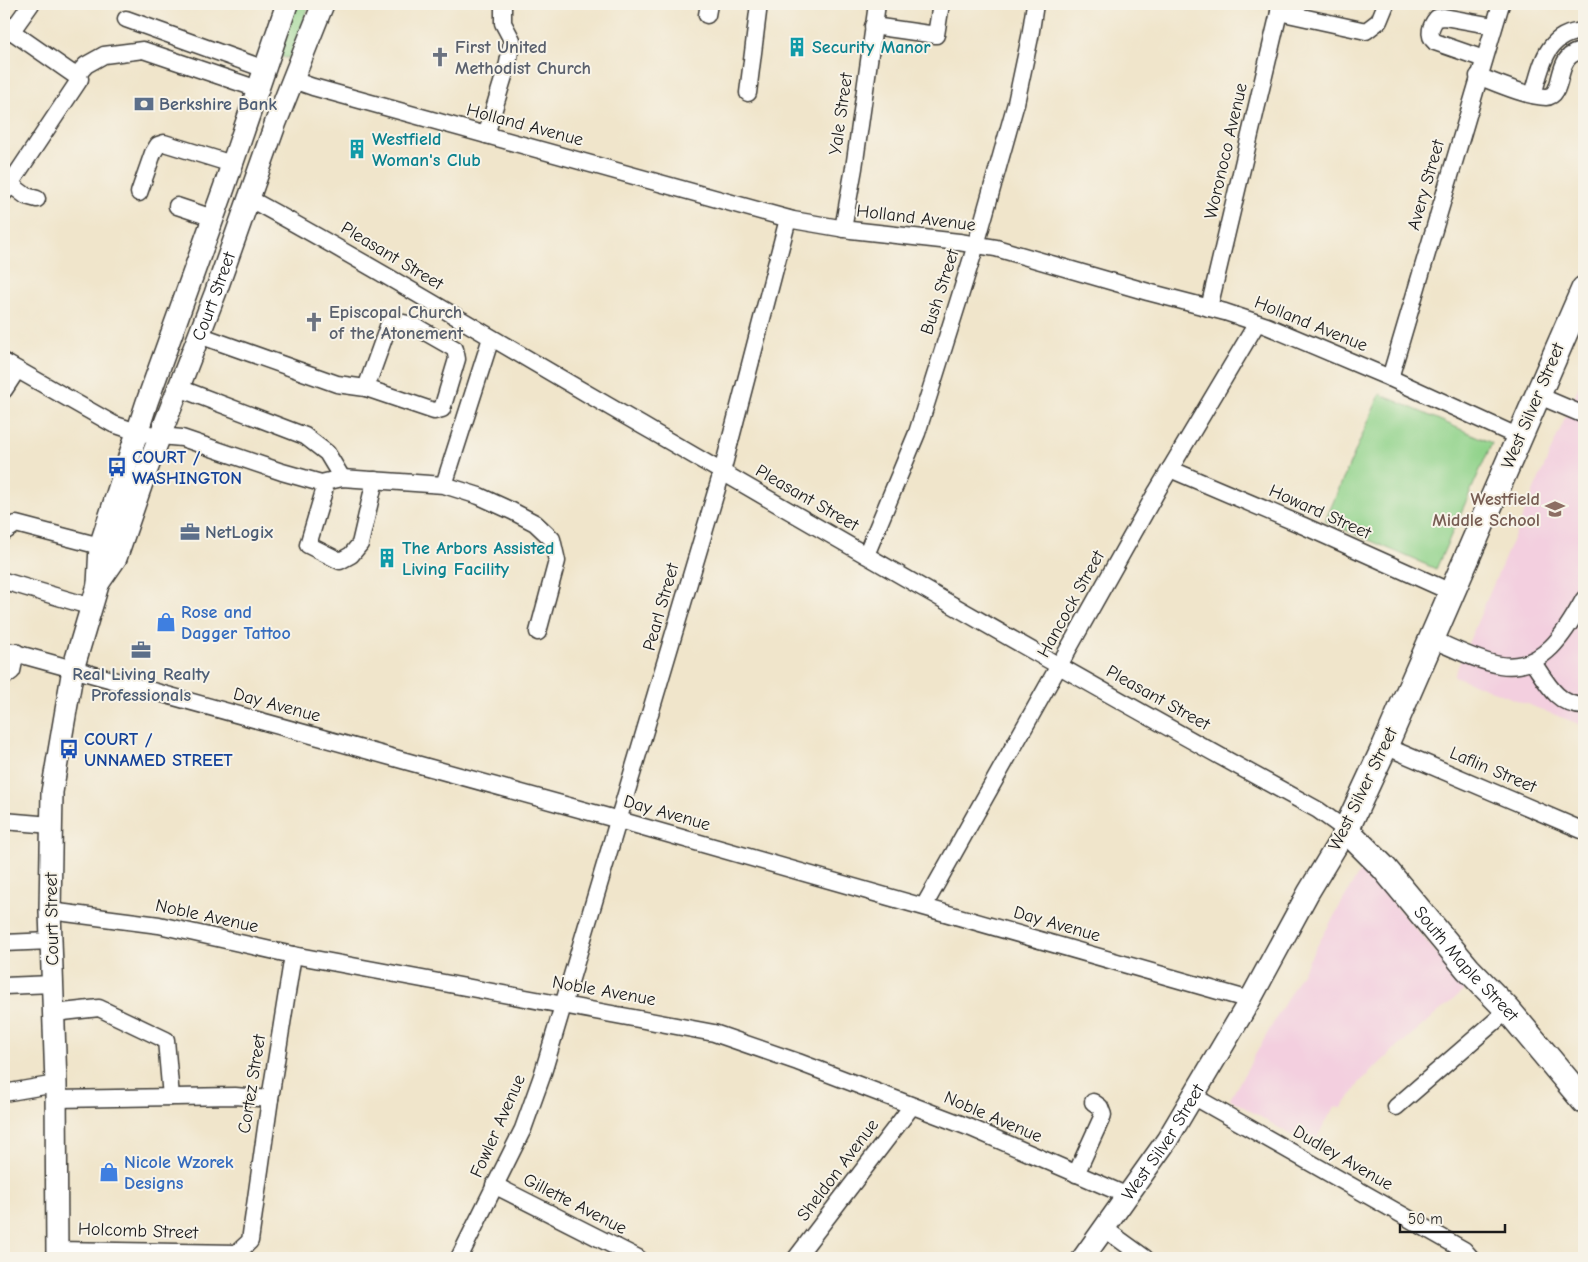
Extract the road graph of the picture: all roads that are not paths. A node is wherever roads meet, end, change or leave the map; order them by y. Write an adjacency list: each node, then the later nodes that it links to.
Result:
1 (31, 4): 15 (street)
2 (287, 4): 19 (main road, Court Street)
3 (323, 4): 22 (main road, Court Street)
4 (503, 4): 26 (street)
5 (760, 4): 24 (street)
6 (876, 4): 13 (street, Yale Street)
7 (941, 4): 13 (street)
8 (1035, 4): 37 (street, Bush Street)
9 (1386, 4): 11 (street)
10 (1501, 4): 14 (street, Avery Street)
11 (1280, 8): 41 (street, Woronoco Avenue)
12 (126, 20): 19 (street)
13 (873, 26): 36 (street, Yale Street)
14 (1494, 26): 18 (street, Avery Street); 18 (street)
15 (8, 29): 20 (street)
16 (1584, 31): 25 (street)
17 (1584, 51): 25 (street)
18 (1484, 59): 21 (street, Avery Street)
19 (266, 69): 22 (main road); 23 (main road, Court Street)
20 (76, 76): 23 (street); 29 (street)
21 (1478, 76): 25 (street); 50 (street, Avery Street)
22 (293, 80): 26 (street, Holland Avenue); 31 (main road, Court Street)
23 (258, 89): 27 (main road, Court Street)
24 (748, 93)
25 (1533, 95)
26 (486, 135): 35 (street, Holland Avenue)
27 (232, 164): 28 (main road, Court Street); 30 (street)
28 (224, 188): 31 (main road); 34 (main road, Court Street)
29 (7, 189): 32 (street)
30 (139, 194)
31 (248, 198): 39 (street, Pleasant Street); 44 (main road, Court Street)
32 (37, 199)
33 (177, 206): 34 (street)
34 (213, 218): 40 (main road, Court Street)
35 (788, 219): 36 (street, Holland Avenue); 60 (street, Pearl Street)
36 (843, 229): 37 (street, Holland Avenue)
37 (976, 245): 41 (street, Holland Avenue); 67 (street, Bush Street)
38 (1584, 289): 43 (highway, West Silver Street)
39 (437, 306): 45 (street, Pleasant Street); 46 (street)
40 (180, 308): 44 (main road); 56 (main road, Court Street)
41 (1209, 308): 42 (street, Holland Avenue)
42 (1257, 323): 50 (street, Holland Avenue); 59 (street, Hancock Street)
43 (1577, 324): 54 (highway, West Silver Street)
44 (203, 326): 51 (main road, Court Street); 52 (street)
45 (472, 327): 47 (street, Pleasant Street); 48 (street)
46 (423, 330): 48 (street); 52 (street)
47 (490, 338): 60 (street, Pleasant Street); 64 (street)
48 (455, 349): 52 (street)
49 (10, 366): 53 (street); 56 (street)
50 (1390, 378): 58 (street, Holland Avenue)
51 (179, 388): 57 (main road, Court Street); 61 (street)
52 (366, 388)
53 (4, 390)
54 (1537, 395): 55 (street); 58 (highway, West Silver Street)
55 (1584, 415)
56 (137, 432): 57 (street); 66 (main road, Court Street)
57 (160, 436): 63 (street); 69 (main road, Court Street)
58 (1519, 438): 70 (highway, West Silver Street)
59 (1170, 469): 70 (street, Howard Street); 77 (street, Hancock Street)
60 (722, 472): 67 (street, Pleasant Street); 82 (street, Pearl Street)
61 (342, 478): 62 (street); 63 (street)
62 (375, 480): 63 (street); 64 (street)
63 (321, 483)
64 (444, 485): 73 (street)
65 (4, 532): 66 (street)
66 (100, 546): 69 (main road, Court Street)
67 (866, 555): 77 (street, Pleasant Street)
68 (4, 581): 72 (street)
69 (98, 584): 72 (main road, Court Street)
70 (1452, 593): 74 (highway, West Silver Street)
71 (1584, 599): 76 (street)
72 (92, 607): 78 (main road, Court Street)
73 (538, 632)
74 (1431, 639): 76 (street); 81 (highway, West Silver Street)
75 (10, 651): 78 (street, Day Avenue); 79 (street)
76 (1532, 661): 80 (street)
77 (1060, 666): 85 (street, Pleasant Street); 87 (street, Hancock Street)
78 (73, 669): 82 (street, Day Avenue); 84 (main road, Court Street)
79 (4, 677)
80 (1584, 706)
81 (1385, 746): 85 (highway, West Silver Street); 86 (street, Laflin Street)
82 (619, 820): 87 (street, Day Avenue); 95 (street, Pearl Street)
83 (4, 821): 84 (street)
84 (51, 825): 88 (main road, Court Street)
85 (1346, 830): 94 (main road, West Silver Street); 96 (highway, South Maple Street)
86 (1584, 831)
87 (924, 906): 94 (street, Day Avenue)
88 (50, 910): 89 (main road, Court Street); 91 (street, Noble Avenue)
89 (51, 941): 90 (street); 92 (main road, Court Street)
90 (4, 943)
91 (293, 955): 95 (street, Noble Avenue); 102 (street, Cortez Street)
92 (53, 984): 93 (street); 97 (main road, Court Street)
93 (4, 986)
94 (1250, 1000): 100 (main road, West Silver Street)
95 (562, 1004): 105 (street, Noble Avenue); 108 (street, Fowler Avenue)
96 (1508, 1010): 103 (highway, South Maple Street); 106 (street)
97 (54, 1013): 98 (main road, Court Street); 101 (street)
98 (56, 1091): 99 (street); 101 (street); 111 (main road, Court Street)
99 (4, 1094)
100 (1193, 1096): 109 (main road, West Silver Street); 118 (street, Dudley Avenue)
101 (171, 1097): 102 (street)
102 (270, 1099): 112 (street, Cortez Street)
103 (1584, 1101)
104 (1092, 1102): 107 (street)
105 (912, 1106): 107 (street, Noble Avenue); 115 (street, Sheldon Avenue)
106 (1396, 1107)
107 (1076, 1174): 109 (street, Noble Avenue)
108 (494, 1185): 113 (street, Fowler Avenue); 114 (street, Gillette Avenue)
109 (1128, 1196): 110 (main road, West Silver Street)
110 (1105, 1229): 116 (main road, West Silver Street); 117 (street)
111 (57, 1254): 112 (street, Holcomb Street)
112 (218, 1256)
113 (459, 1258)
114 (638, 1258)
115 (796, 1258)
116 (1083, 1258)
117 (1145, 1258)
118 (1471, 1258)

